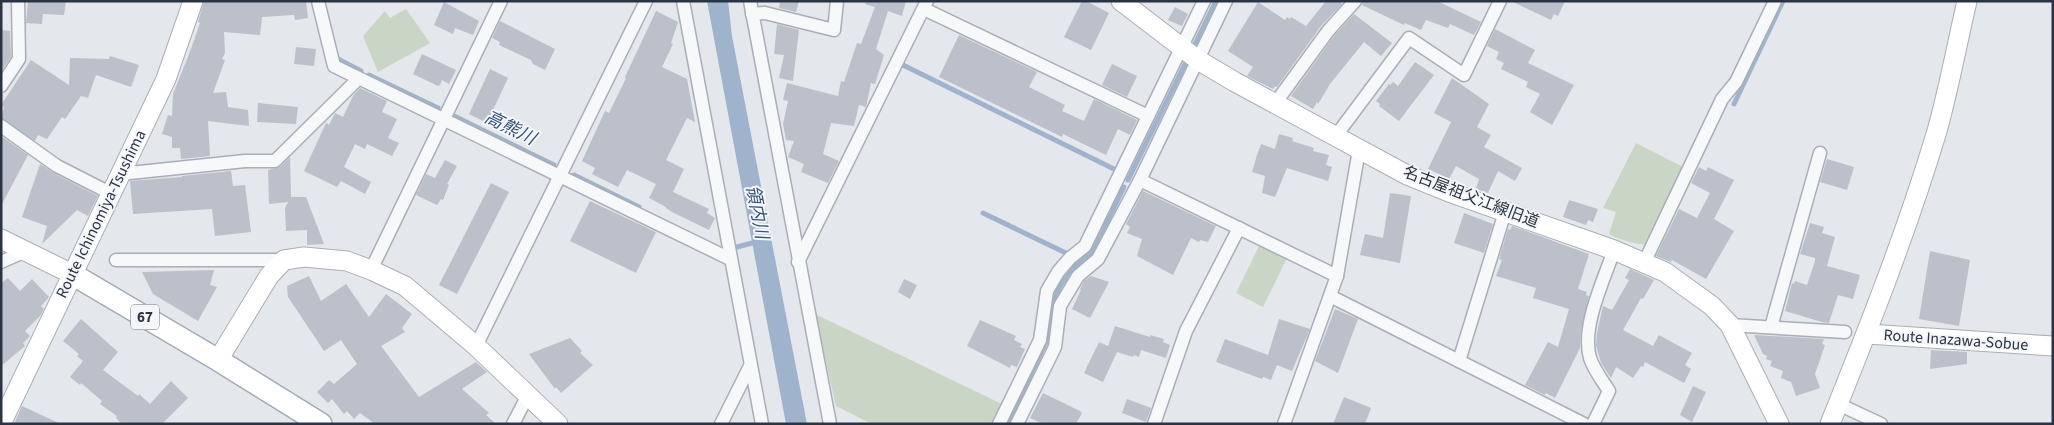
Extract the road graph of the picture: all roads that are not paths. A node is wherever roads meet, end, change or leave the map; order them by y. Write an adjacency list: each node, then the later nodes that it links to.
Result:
1 (18, 1): 20 (street)
2 (192, 1): 28 (street, Route Ichinomiya-Tsushima)
3 (318, 1): 19 (street)
4 (501, 1): 23 (street)
5 (646, 1): 29 (street)
6 (683, 1): 37 (street)
7 (837, 1): 16 (street)
8 (1121, 1): 17 (street, 名古屋祖父江線旧道)
9 (1204, 1): 17 (street)
10 (1226, 1): 18 (street)
11 (1355, 1): 21 (street)
12 (1500, 1): 25 (street)
13 (1775, 1): 42 (street)
14 (1967, 1): 50 (street)
15 (925, 5): 22 (street); 41 (street)
16 (751, 8): 41 (street)
17 (1181, 47): 18 (street, 名古屋祖父江線旧道); 22 (street)
18 (1198, 60): 21 (street, 名古屋祖父江線旧道); 30 (street)
19 (358, 79): 23 (street); 28 (street)
20 (1, 86)
21 (1274, 104): 25 (street, 名古屋祖父江線旧道)
22 (1148, 116): 65 (street)
23 (442, 120): 29 (street); 43 (street)
24 (1, 126): 31 (street)
25 (1335, 137): 26 (street, 名古屋祖父江線旧道)
26 (1359, 150): 32 (street, 名古屋祖父江線旧道); 45 (street)
27 (1820, 154): 48 (street)
28 (120, 174): 31 (street, Route Ichinomiya-Tsushima)
29 (560, 177): 37 (street); 51 (street)
30 (1140, 180): 33 (street); 66 (street)
31 (110, 193): 44 (street, Route Ichinomiya-Tsushima)
32 (1505, 212): 35 (street, 名古屋祖父江線旧道); 54 (street)
33 (1239, 228): 45 (street); 67 (street)
34 (1, 239): 36 (street)
35 (1614, 250): 42 (street, 名古屋祖父江線旧道); 70 (street)
36 (26, 251): 40 (street); 44 (street)
37 (730, 259): 55 (street)
38 (116, 260): 39 (street)
39 (284, 260): 43 (street); 53 (street)
40 (1, 262)
41 (798, 262): 64 (street)
42 (1644, 263): 47 (street, 名古屋祖父江線旧道)
43 (371, 270): 51 (street)
44 (72, 274): 53 (main road, 67); 58 (street, Route Ichinomiya-Tsushima)
45 (1337, 276): 46 (street)
46 (1330, 296): 54 (street); 68 (street)
47 (1730, 325): 48 (street); 71 (street, 名古屋祖父江線旧道)
48 (1771, 328): 49 (street)
49 (1845, 332)
50 (1867, 334): 52 (street, Route Inazawa-Sobue); 57 (street, Route Inazawa-Sobue)
51 (476, 346): 56 (street)
52 (2053, 346)
53 (218, 360): 59 (main road, 67)
54 (1459, 361): 69 (street)
55 (750, 366): 62 (street); 63 (street)
56 (528, 395): 60 (street); 61 (street)
57 (1838, 404): 72 (street, Route Inazawa-Sobue); 73 (street)
58 (1, 424)
59 (321, 424)
60 (513, 424)
61 (558, 424)
62 (721, 424)
63 (762, 424)
64 (830, 424)
65 (999, 424)
66 (1017, 424)
67 (1154, 424)
68 (1284, 424)
69 (1584, 424)
70 (1593, 424)
71 (1779, 424)
72 (1830, 424)
73 (1881, 424)

